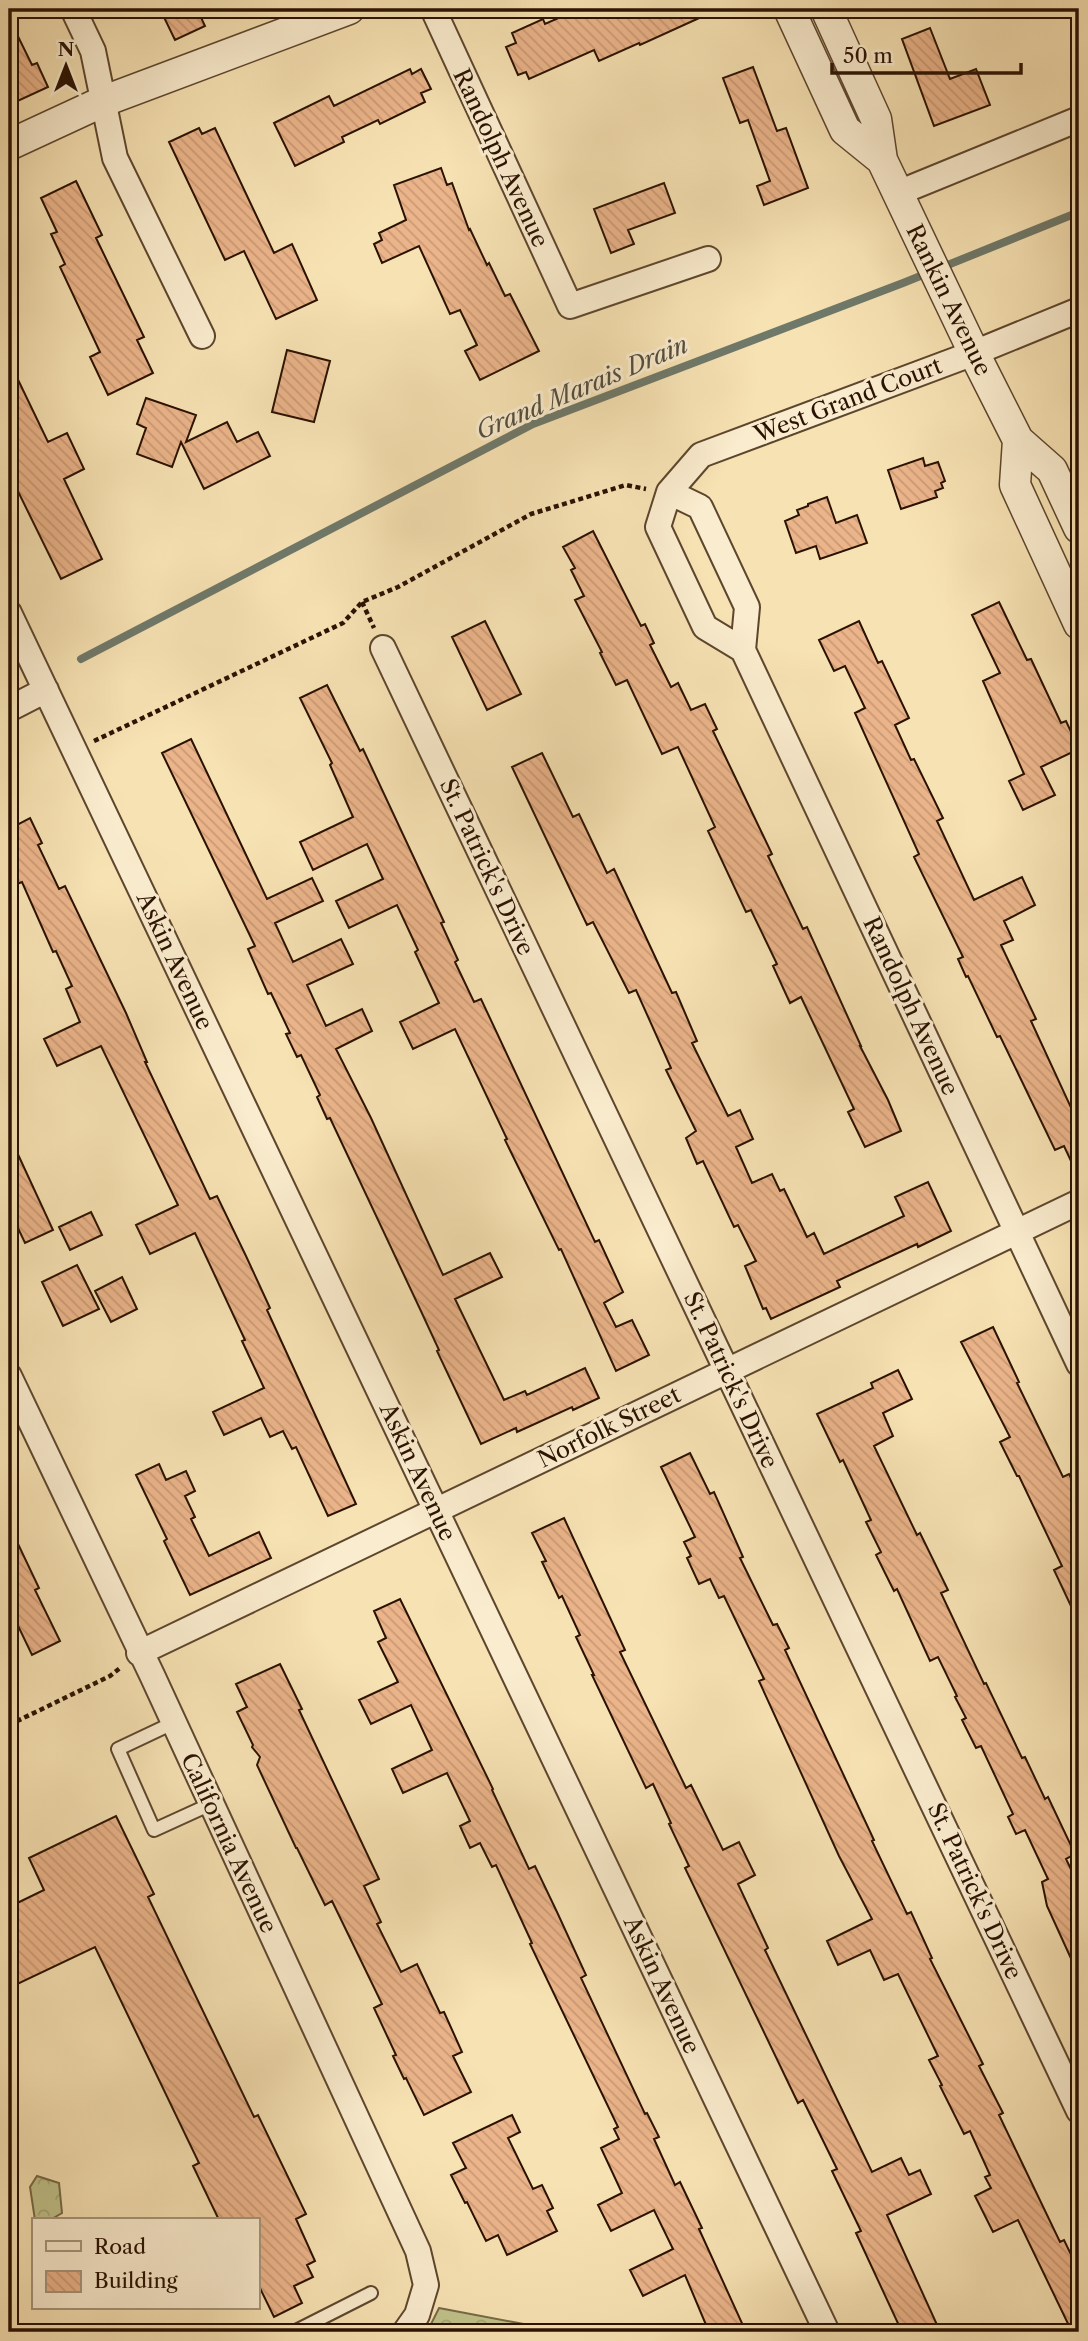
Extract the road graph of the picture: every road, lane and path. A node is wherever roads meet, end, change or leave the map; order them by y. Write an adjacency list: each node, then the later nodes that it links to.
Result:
1 (73, 9): 6 (street)
2 (349, 9): 6 (street)
3 (433, 9): 11 (street, Randolph Avenue)
4 (789, 9): 9 (street, Rankin Avenue)
5 (826, 9): 9 (street, Rankin Avenue)
6 (104, 101): 8 (street); 13 (street)
7 (1079, 118): 10 (street)
8 (9, 145)
9 (882, 159): 10 (street, Rankin Avenue)
10 (904, 206): 14 (street, Rankin Avenue)
11 (708, 259)
12 (1079, 310): 14 (street, West Grand Court)
13 (202, 336)
14 (969, 341): 15 (street, Rankin Avenue); 17 (street, West Grand Court)
15 (1018, 440): 18 (street, Rankin Avenue); 20 (street)
16 (641, 488): 25 (path)
17 (669, 492): 22 (street); 22 (street)
18 (1079, 528)
19 (9, 613): 23 (street, Askin Avenue)
20 (1079, 624)
21 (383, 648): 29 (street, St. Patrick's Drive)
22 (743, 650): 27 (street, Randolph Avenue)
23 (46, 691): 24 (street); 31 (street, Askin Avenue)
24 (9, 709)
25 (88, 744)
26 (1079, 1202): 27 (street, Norfolk Street)
27 (1017, 1231): 28 (street, Randolph Avenue); 29 (street, Norfolk Street)
28 (1079, 1364)
29 (727, 1371): 31 (street, Norfolk Street); 37 (street, St. Patrick's Drive)
30 (9, 1376): 32 (street, California Avenue)
31 (436, 1510): 32 (street, Norfolk Street); 41 (street, Askin Avenue)
32 (139, 1653): 34 (street, California Avenue)
33 (110, 1676): 35 (path)
34 (173, 1723): 36 (street, California Avenue); 36 (lane)
35 (9, 1725)
36 (211, 1804): 39 (street, California Avenue)
37 (1079, 2111)
38 (371, 2294): 40 (lane)
39 (411, 2324)
40 (294, 2332)
41 (827, 2332)

